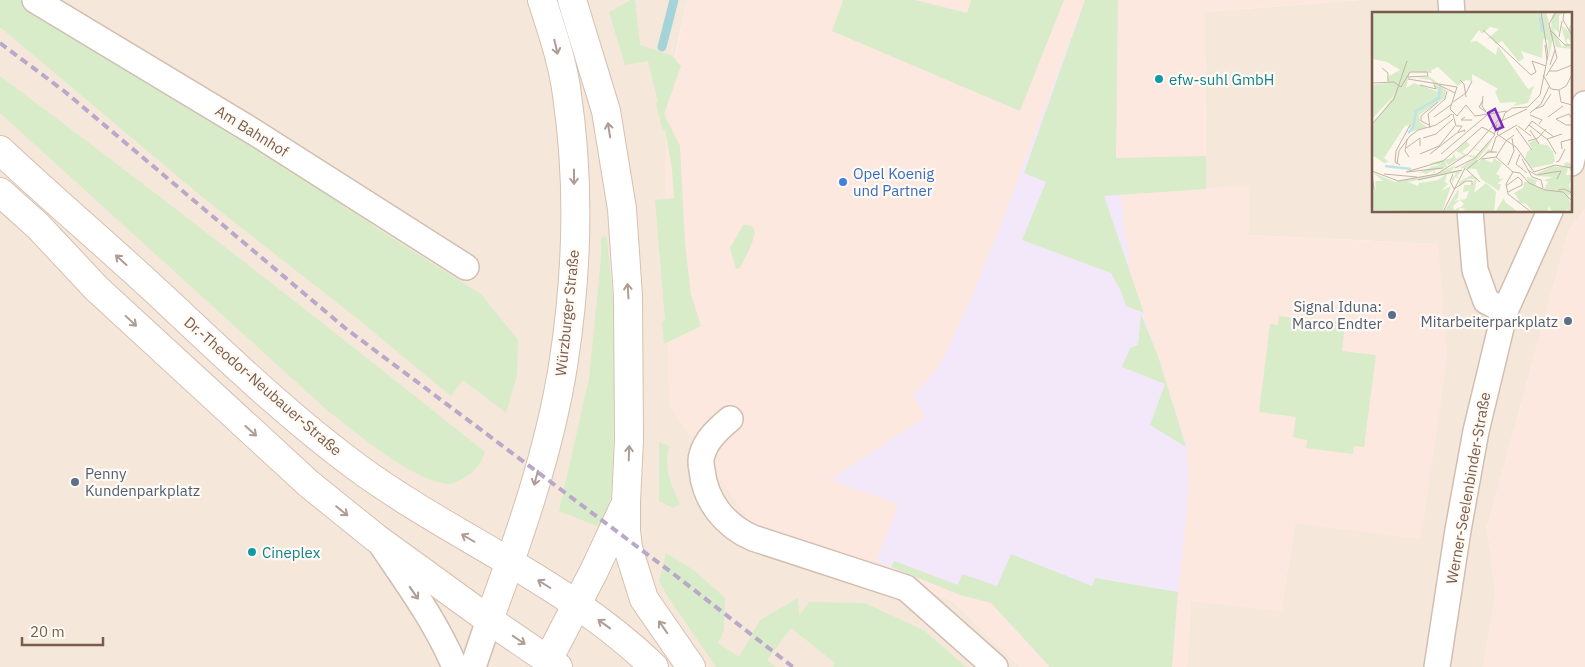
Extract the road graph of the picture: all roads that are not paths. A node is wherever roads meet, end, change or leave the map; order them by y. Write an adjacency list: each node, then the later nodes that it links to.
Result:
1 (35, 0): 12 (street, Am Bahnhof)
2 (542, 0): 17 (main road, Würzburger Straße, one-way to 17)
3 (572, 0): 15 (main road, one-way to 3)
4 (1585, 104): 6 (street)
5 (0, 150): 17 (main road, Dr.-Theodor-Neubauer-Straße, one-way to 5)
6 (1572, 159)
7 (1572, 163): 8 (street)
8 (1585, 165)
9 (0, 192): 16 (main road, one-way to 16)
10 (1470, 212): 13 (street)
11 (1550, 212): 13 (street, Werner-Seelenbinder-Straße)
12 (466, 267)
13 (1505, 311): 26 (street, Werner-Seelenbinder-Straße)
14 (730, 419): 25 (street)
15 (626, 502): 18 (main road); 24 (main road, one-way to 15)
16 (376, 538): 19 (main road); 21 (street, one-way to 21)
17 (510, 563): 18 (main road, Dr.-Theodor-Neubauer-Straße, one-way to 17); 19 (main road, Würzburger Straße)
18 (577, 604): 20 (main road); 23 (main road, Dr.-Theodor-Neubauer-Straße, one-way to 18)
19 (489, 620): 20 (main road, one-way to 20); 22 (street)
20 (550, 665)
21 (454, 667)
22 (473, 667)
23 (654, 667)
24 (691, 667)
25 (995, 667)
26 (1437, 667)

